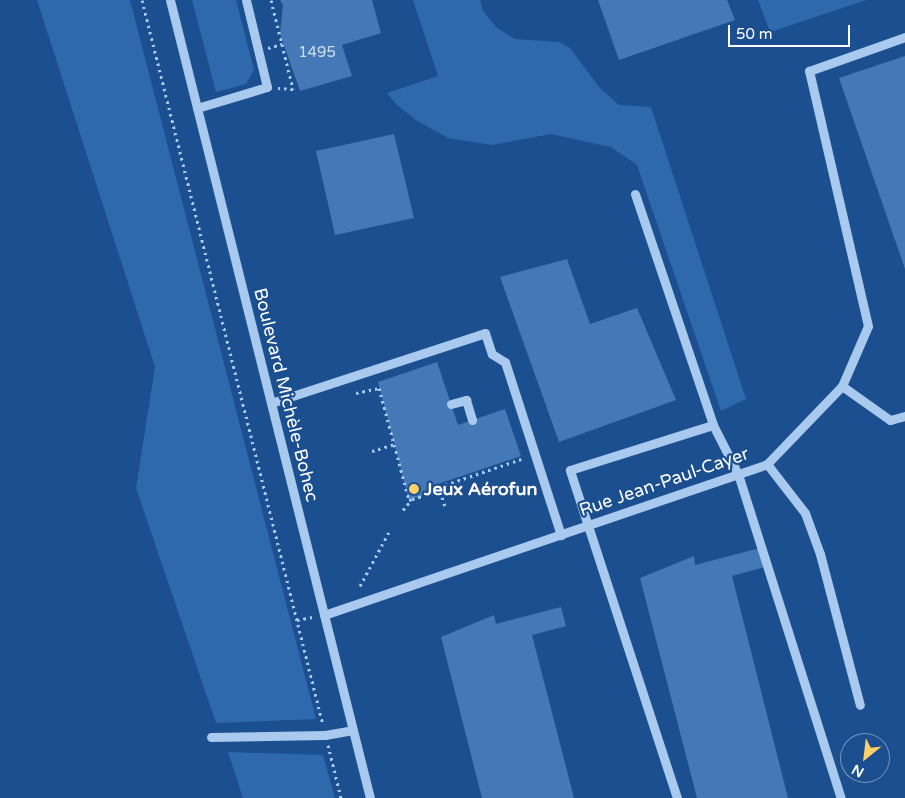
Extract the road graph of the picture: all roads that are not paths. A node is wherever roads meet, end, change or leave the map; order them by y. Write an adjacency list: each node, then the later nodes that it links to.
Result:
1 (170, 0): 4 (street, Boulevard Michèle-Bohec)
2 (246, 0): 4 (street)
3 (905, 37): 6 (street)
4 (197, 108): 7 (street, Boulevard Michèle-Bohec)
5 (635, 194): 11 (street)
6 (842, 386): 9 (street); 12 (street)
7 (271, 403): 15 (street); 16 (street, Boulevard Michèle-Bohec)
8 (451, 404): 10 (street)
9 (905, 416)
10 (472, 420)
11 (713, 425): 13 (street); 14 (street)
12 (767, 464): 13 (street, Rue Jean-Paul-Cayer); 17 (street, Rue Jean-Paul-Cayer)
13 (738, 474): 14 (street, Rue Jean-Paul-Cayer); 22 (street)
14 (589, 525): 15 (street, Rue Jean-Paul-Cayer); 21 (street)
15 (561, 535): 16 (street, Rue Jean-Paul-Cayer)
16 (324, 615): 18 (street, Boulevard Michèle-Bohec)
17 (860, 705)
18 (353, 730): 19 (street); 20 (street, Boulevard Michèle-Bohec)
19 (211, 737)
20 (370, 798)
21 (677, 798)
22 (841, 798)

